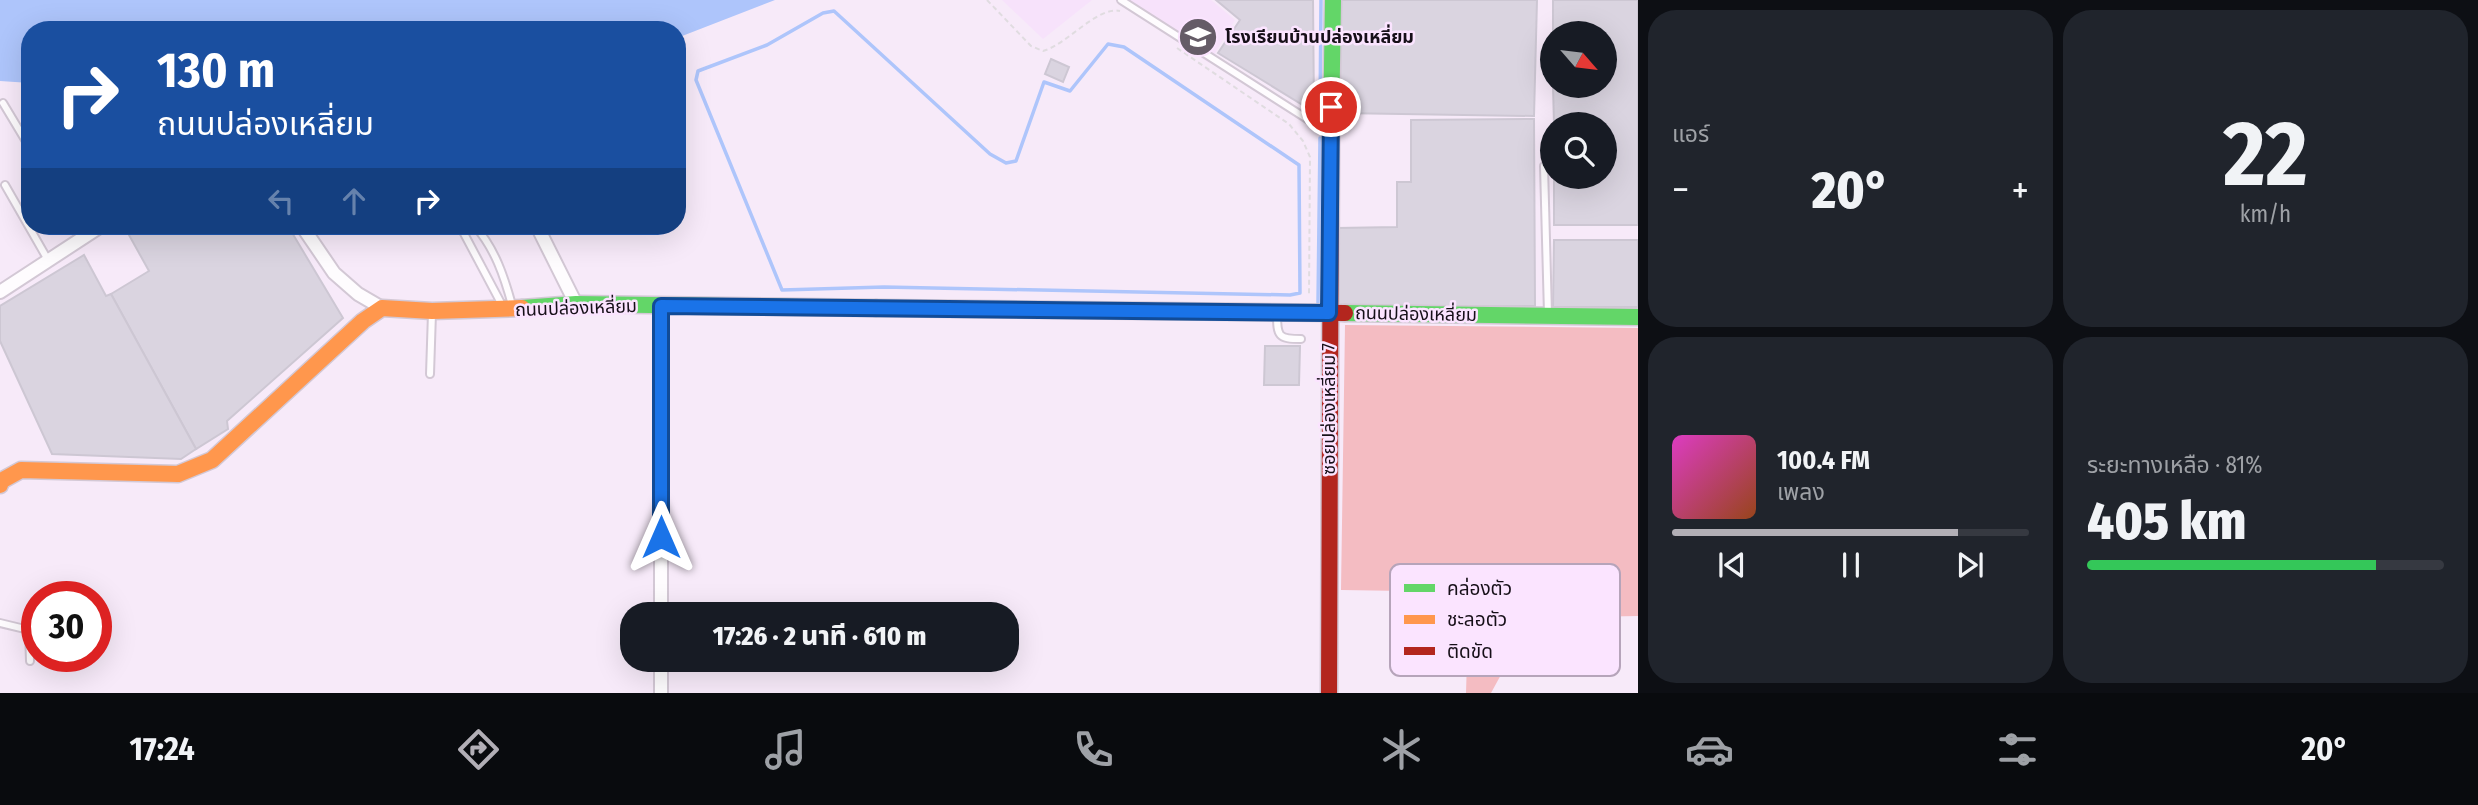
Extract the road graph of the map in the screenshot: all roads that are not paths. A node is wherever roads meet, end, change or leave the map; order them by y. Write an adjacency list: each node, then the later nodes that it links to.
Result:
1 (1121, 0): 5 (lane)
2 (1333, 0): 5 (street, ซอยปล่องเหลี่ยม 7)
3 (4, 103): 4 (lane)
4 (21, 132)
5 (1331, 134): 25 (street, ซอยปล่องเหลี่ยม 7)
6 (5, 185): 8 (lane)
7 (1545, 189): 26 (lane)
8 (21, 213)
9 (34, 235): 17 (lane)
10 (80, 235): 16 (lane)
11 (87, 235): 16 (street)
12 (308, 235): 21 (street)
13 (465, 235): 22 (lane)
14 (486, 235): 22 (lane)
15 (542, 235): 19 (street)
16 (82, 238): 17 (street)
17 (48, 260): 18 (street)
18 (0, 292)
19 (576, 304): 20 (street, ถนนปล่องเหลี่ยม); 22 (street, ถนนปล่องเหลี่ยม)
20 (661, 306): 24 (street, ถนนปล่องเหลี่ยม); 32 (street)
21 (382, 308): 23 (street, ถนนปล่องเหลี่ยม); 31 (street)
22 (509, 309): 23 (street, ถนนปล่องเหลี่ยม)
23 (432, 311): 29 (lane)
24 (1277, 313): 25 (street, ถนนปล่องเหลี่ยม); 28 (lane)
25 (1329, 313): 26 (street, ถนนปล่องเหลี่ยม); 37 (street, ซอยปล่องเหลี่ยม 7)
26 (1548, 316): 27 (street, ถนนปล่องเหลี่ยม)
27 (1638, 317)
28 (1301, 339)
29 (430, 374)
30 (0, 475): 31 (street)
31 (0, 483)
32 (661, 602)
33 (0, 622): 34 (lane)
34 (21, 628)
35 (661, 672): 36 (street)
36 (661, 693)
37 (1329, 693)

